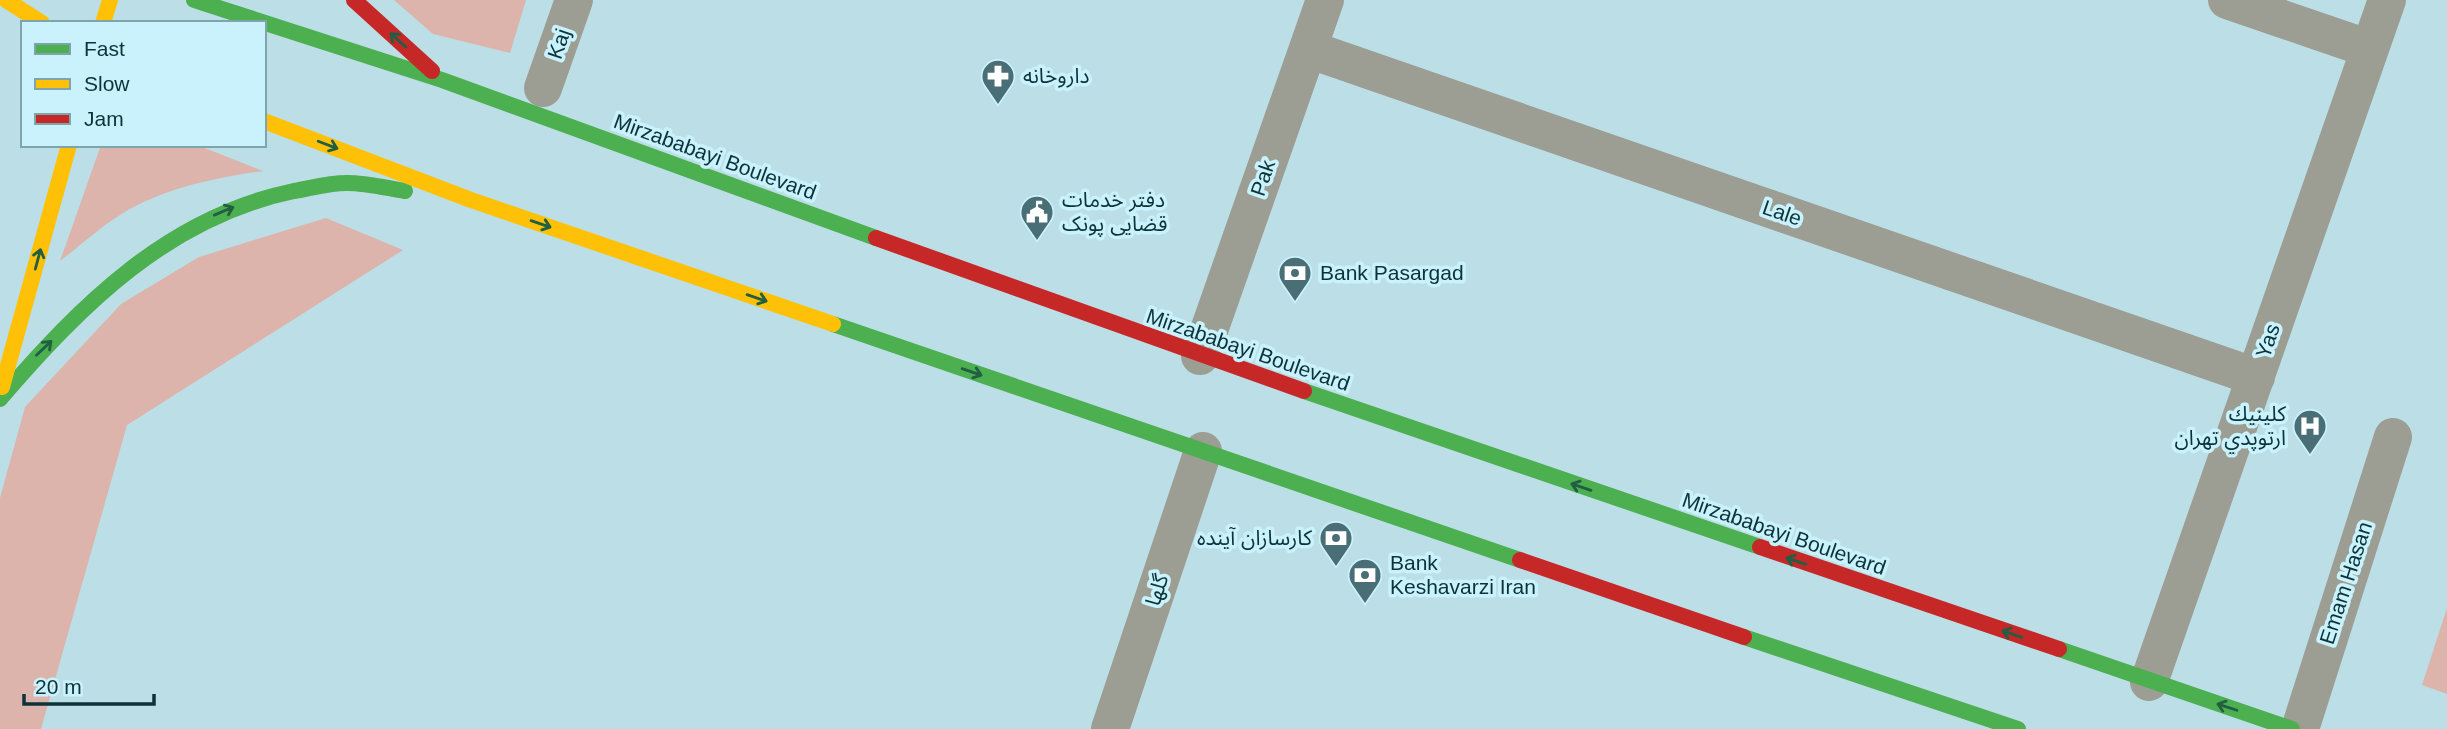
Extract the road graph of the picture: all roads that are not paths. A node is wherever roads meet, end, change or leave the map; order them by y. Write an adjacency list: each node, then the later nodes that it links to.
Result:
1 (6, 0): 9 (main road)
2 (110, 0): 10 (main road)
3 (194, 0): 11 (main road, Mirzababayi Boulevard)
4 (354, 0): 15 (main road, one-way to 4)
5 (574, 0): 16 (street, Kaj)
6 (1325, 0): 13 (street, Pak)
7 (2227, 0): 14 (street)
8 (2387, 0): 14 (street, Yas)
9 (39, 21)
10 (104, 21)
11 (259, 21)
12 (266, 23): 15 (main road, Mirzababayi Boulevard)
13 (1308, 49): 20 (street, Pak); 21 (street, Lale)
14 (2370, 49): 21 (street, Yas)
15 (442, 80): 20 (main road, Mirzababayi Boulevard)
16 (543, 88)
17 (266, 122): 19 (main road, one-way to 19)
18 (68, 147): 22 (main road, one-way to 18)
19 (471, 200): 22 (main road, one-way to 19); 24 (main road, one-way to 24)
20 (1200, 356): 25 (main road, Mirzababayi Boulevard, one-way to 20)
21 (2256, 377): 25 (street, Yas)
22 (0, 397)
23 (2393, 437): 29 (street, Emam Hasan)
24 (1203, 451): 26 (street, گلها); 27 (main road)
25 (2149, 682): 28 (main road, Mirzababayi Boulevard, one-way to 25)
26 (1110, 729)
27 (2018, 729)
28 (2292, 729)
29 (2300, 729)

